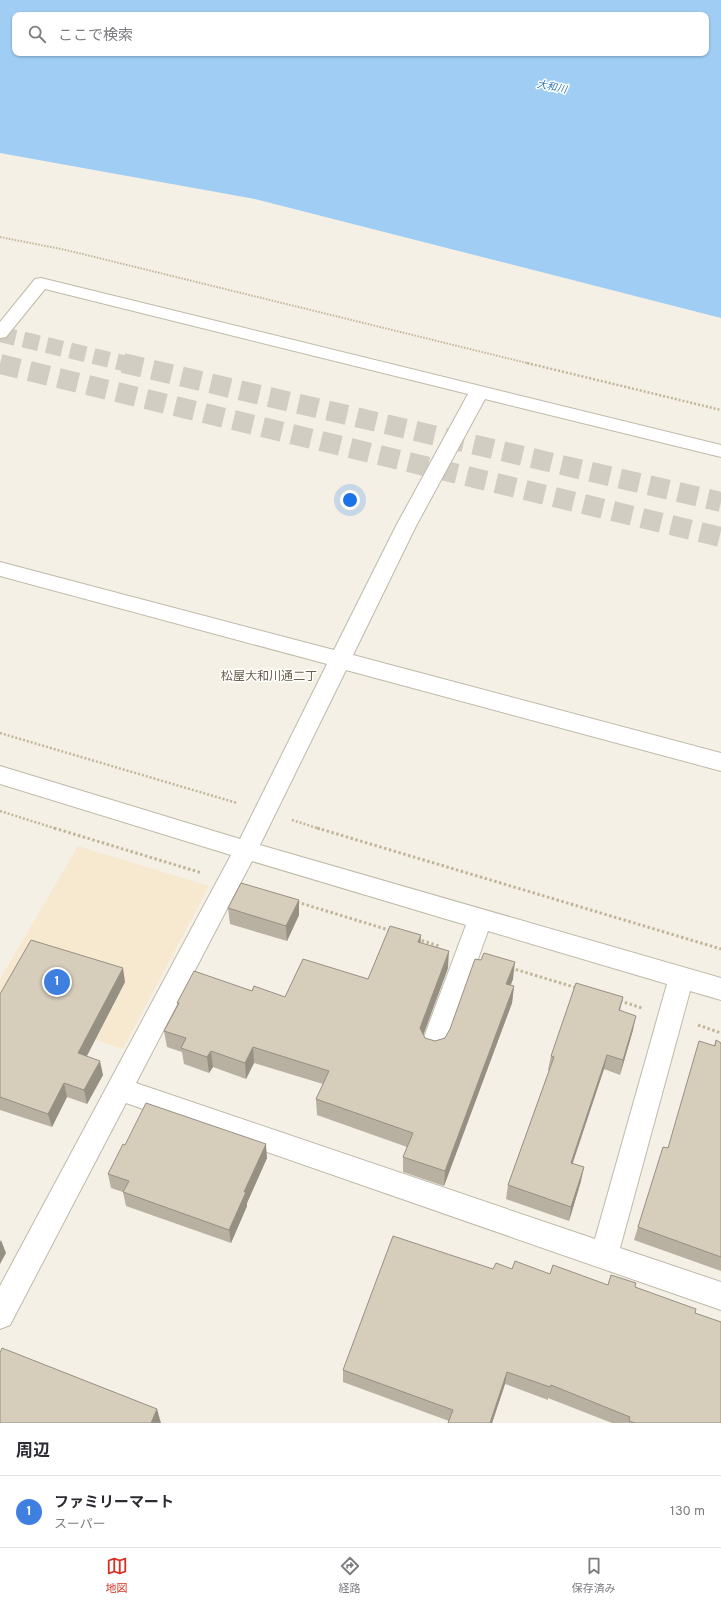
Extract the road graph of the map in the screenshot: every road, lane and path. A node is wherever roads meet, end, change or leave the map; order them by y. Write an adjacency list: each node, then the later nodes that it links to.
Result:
1 (0, 237): 4 (path)
2 (0, 333): 3 (street)
3 (478, 392): 5 (street); 7 (street)
4 (721, 410)
5 (721, 451)
6 (0, 569): 7 (street)
7 (340, 660): 9 (street); 12 (street)
8 (0, 733): 12 (path)
9 (721, 762)
10 (0, 775): 13 (street)
11 (0, 811): 14 (path)
12 (265, 811): 13 (street); 19 (path)
13 (246, 850): 14 (street); 16 (street)
14 (229, 881): 28 (street)
15 (296, 902): 17 (path)
16 (481, 918): 20 (street); 21 (street)
17 (393, 931)
18 (416, 938): 20 (path)
19 (721, 949)
20 (468, 954): 22 (path); 27 (street)
21 (681, 977): 23 (street); 25 (street)
22 (580, 989)
23 (721, 989)
24 (617, 1000): 25 (path)
25 (670, 1016): 26 (path); 29 (street)
26 (721, 1032)
27 (434, 1045)
28 (119, 1089): 29 (street); 31 (street)
29 (604, 1256): 30 (street)
30 (721, 1296)
31 (0, 1315)

